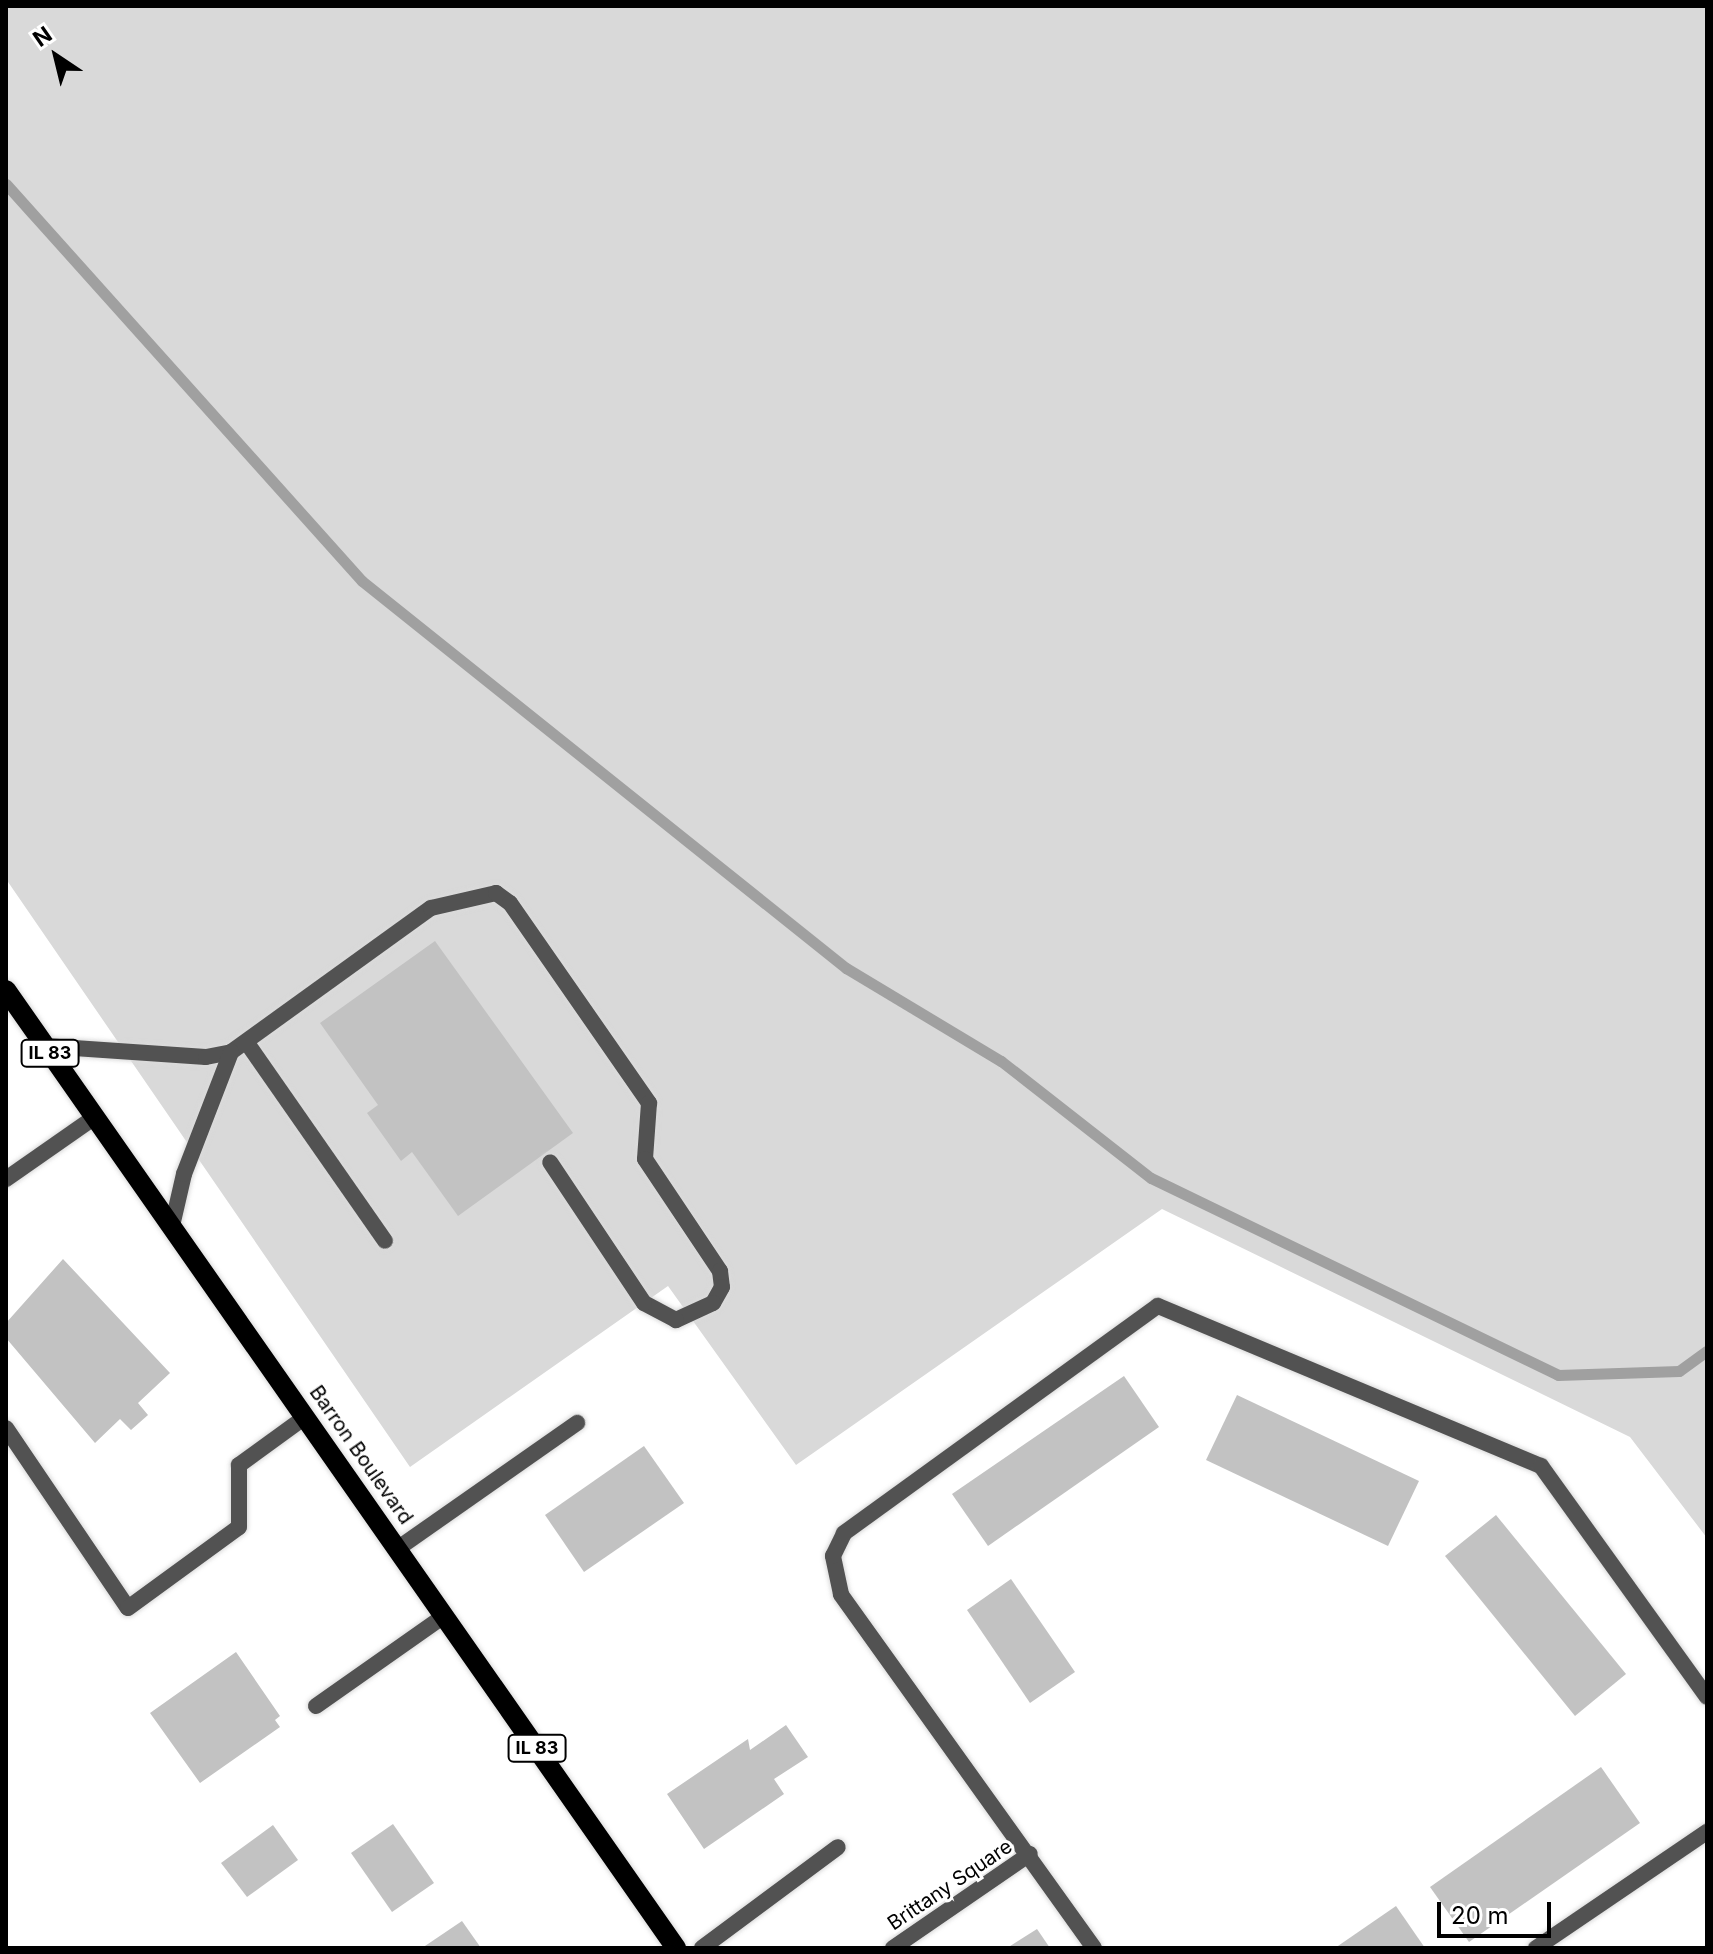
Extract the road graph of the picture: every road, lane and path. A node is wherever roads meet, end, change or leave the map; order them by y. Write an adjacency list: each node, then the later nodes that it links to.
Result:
1 (6, 990): 3 (main road, Barron Boulevard / IL 83)
2 (247, 1043): 4 (lane); 6 (lane); 9 (lane)
3 (45, 1046): 4 (lane); 5 (main road, Barron Boulevard / IL 83)
4 (231, 1052): 8 (lane)
5 (95, 1117): 7 (lane); 8 (main road, Barron Boulevard / IL 83)
6 (550, 1162)
7 (6, 1179)
8 (172, 1226): 10 (main road, Barron Boulevard / IL 83)
9 (385, 1241)
10 (305, 1417): 12 (lane); 13 (main road, Barron Boulevard / IL 83)
11 (577, 1423): 13 (lane)
12 (6, 1428)
13 (397, 1549): 14 (main road, Barron Boulevard / IL 83)
14 (444, 1616): 16 (lane); 20 (main road, Barron Boulevard / IL 83)
15 (1707, 1697): 19 (lane)
16 (316, 1706)
17 (1707, 1832): 24 (lane)
18 (838, 1847): 21 (lane)
19 (1030, 1854): 22 (lane, Brittany Square); 23 (lane)
20 (676, 1948)
21 (702, 1948)
22 (893, 1948)
23 (1094, 1948)
24 (1536, 1948)

